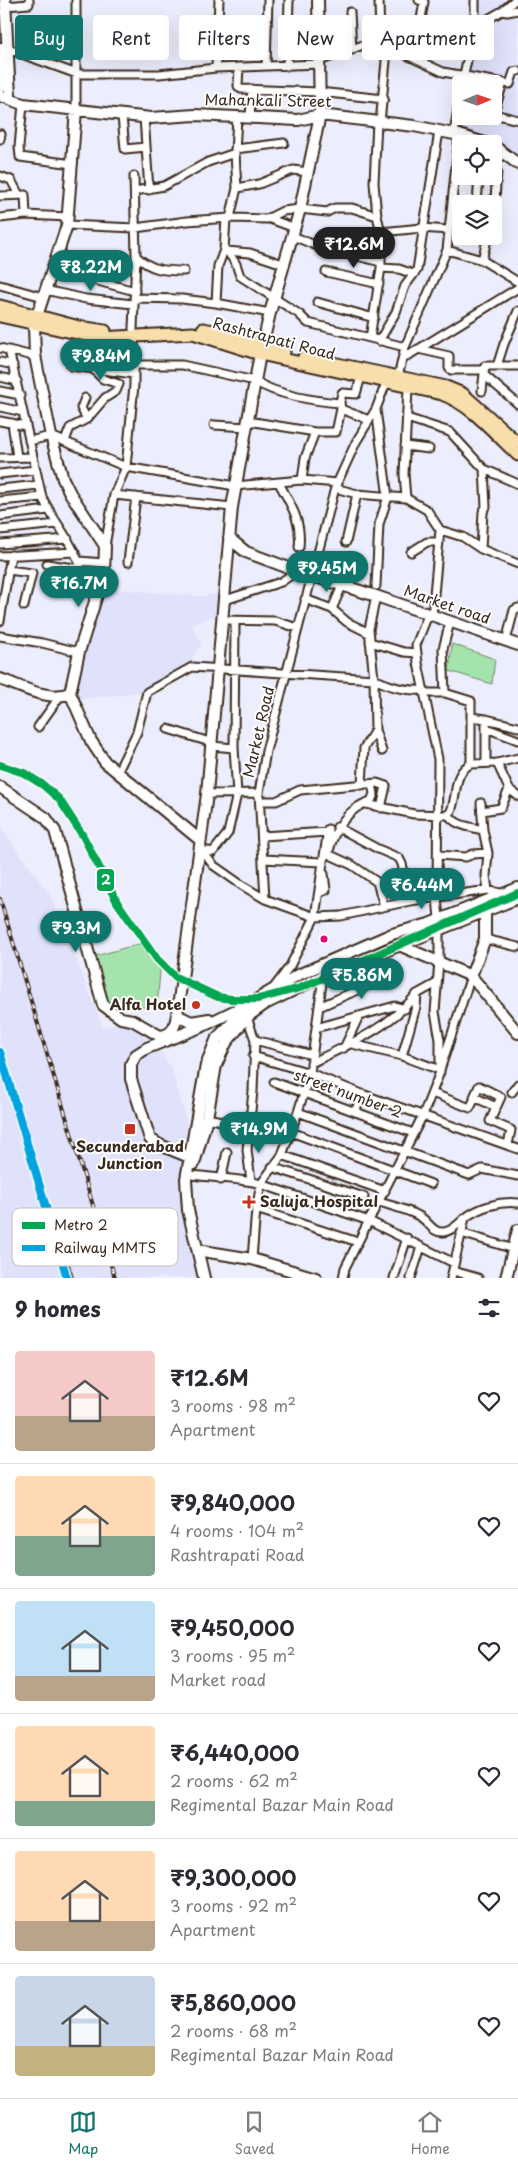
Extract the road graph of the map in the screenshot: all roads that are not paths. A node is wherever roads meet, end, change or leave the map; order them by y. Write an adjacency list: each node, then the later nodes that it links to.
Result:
1 (29, 0): 11 (street)
2 (76, 0): 34 (street)
3 (219, 0): 32 (street)
4 (268, 0): 28 (street)
5 (289, 0): 29 (street)
6 (318, 0): 27 (street)
7 (379, 0): 16 (street)
8 (475, 0): 18 (street)
9 (514, 0): 12 (street)
10 (423, 1): 17 (street)
11 (5, 3): 21 (street)
12 (504, 5): 13 (street); 19 (street)
13 (518, 10)
14 (350, 12): 15 (street)
15 (350, 15)
16 (380, 15)
17 (421, 15)
18 (476, 15)
19 (493, 15)
20 (362, 47): 22 (street)
21 (4, 48): 31 (street); 34 (street)
22 (352, 50)
23 (327, 60): 27 (street)
24 (386, 60): 42 (street)
25 (419, 60): 35 (street)
26 (468, 60): 36 (street)
27 (319, 63): 29 (street); 40 (street)
28 (266, 66): 29 (street); 30 (street)
29 (287, 66)
30 (239, 67): 32 (street); 39 (street)
31 (3, 68): 41 (street)
32 (216, 68): 34 (street)
33 (518, 71): 37 (street)
34 (77, 74): 44 (street)
35 (459, 75)
36 (464, 75)
37 (503, 82): 38 (street)
38 (502, 85)
39 (252, 89): 40 (street); 50 (street)
40 (319, 92): 42 (street); 45 (street)
41 (4, 97): 43 (street, Mahankali Street)
42 (384, 99): 52 (street)
43 (23, 104): 44 (street, Mahankali Street); 61 (street)
44 (76, 110): 47 (street, Mahankali Street); 61 (street)
45 (320, 115): 50 (street, Mahankali Street); 52 (street, Mahankali Street); 63 (street)
46 (502, 115): 51 (street)
47 (122, 116): 49 (street, Mahankali Street); 58 (street)
48 (238, 116): 49 (street, Mahankali Street); 50 (street, Mahankali Street); 59 (street)
49 (144, 117): 58 (street)
50 (250, 117)
51 (518, 120)
52 (378, 123): 54 (street, Mahankali Street); 73 (street)
53 (457, 125): 55 (street)
54 (439, 131): 55 (street, Mahankali Street); 79 (street)
55 (456, 134): 56 (street, Mahankali Street); 80 (street)
56 (459, 135)
57 (284, 143): 59 (street)
58 (146, 147): 67 (street)
59 (235, 151): 66 (street); 67 (street)
60 (502, 152): 62 (street)
61 (73, 164): 77 (street)
62 (518, 164)
63 (308, 172): 66 (street); 71 (street)
64 (0, 176): 69 (street)
65 (134, 176): 68 (street)
66 (237, 188): 75 (street)
67 (149, 190): 68 (street)
68 (135, 191): 78 (street)
69 (19, 195): 70 (street); 72 (street)
70 (0, 196)
71 (300, 209): 73 (street); 76 (street); 81 (street)
72 (26, 216): 74 (street); 77 (street)
73 (377, 216): 82 (street)
74 (0, 218)
75 (228, 219): 76 (street); 78 (street); 85 (street)
76 (270, 219): 81 (street)
77 (68, 221): 78 (street); 90 (street)
78 (135, 228): 86 (street)
79 (422, 228): 80 (street); 82 (street); 93 (street)
80 (448, 230): 84 (street)
81 (294, 232): 88 (street); 89 (street)
82 (381, 232): 89 (street)
83 (486, 245): 87 (street)
84 (447, 250): 87 (street); 112 (street)
85 (226, 251): 88 (street); 100 (street); 102 (street)
86 (136, 256): 91 (street); 99 (street)
87 (482, 260): 94 (street)
88 (283, 264): 100 (street)
89 (381, 265): 93 (street); 96 (street)
90 (53, 269): 98 (street); 99 (street)
91 (184, 271)
92 (326, 272): 96 (street)
93 (413, 274): 111 (street)
94 (518, 282)
95 (0, 284): 98 (street)
96 (379, 284): 107 (street)
97 (518, 288): 114 (street)
98 (44, 293): 99 (street); 108 (street)
99 (134, 298): 102 (street); 109 (street)
100 (274, 299): 104 (street); 110 (street)
101 (317, 302): 107 (street)
102 (216, 303): 104 (street)
103 (0, 306): 108 (main road, Rashtrapati Road)
104 (270, 312): 116 (street)
105 (518, 312): 123 (street)
106 (0, 316): 108 (main road, Rashtrapati Road)
107 (374, 318): 110 (street)
108 (36, 320): 109 (main road, Rashtrapati Road); 117 (street)
109 (133, 332): 116 (main road, Rashtrapati Road); 121 (street)
110 (370, 338): 111 (street)
111 (379, 341): 112 (street)
112 (405, 347): 118 (street)
113 (0, 348): 115 (street)
114 (418, 349): 118 (street); 126 (street)
115 (9, 350): 117 (street); 120 (street)
116 (261, 350): 129 (main road, Rashtrapati Road); 130 (main road, Rashtrapati Road); 132 (street)
117 (36, 357): 154 (street)
118 (404, 358): 130 (street)
119 (0, 362): 120 (street)
120 (13, 365): 131 (street)
121 (134, 365): 127 (street); 132 (street)
122 (71, 366): 125 (street)
123 (497, 366): 124 (street); 126 (street)
124 (518, 366)
125 (93, 369): 127 (street); 146 (street)
126 (484, 372): 135 (street); 140 (street)
127 (134, 374): 164 (street)
128 (0, 377): 131 (street)
129 (361, 377): 133 (main road, Rashtrapati Road); 141 (street)
130 (398, 377): 139 (main road, Rashtrapati Road)
131 (16, 381): 137 (street)
132 (255, 381): 141 (street); 150 (street)
133 (386, 384): 134 (main road, Rashtrapati Road); 143 (street, Market Road)
134 (408, 388): 139 (main road, Rashtrapati Road); 145 (street)
135 (482, 390)
136 (0, 391): 137 (street)
137 (20, 395): 144 (street)
138 (85, 398): 146 (street)
139 (468, 403): 157 (main road, Rashtrapati Road); 160 (main road, Rashtrapati Road)
140 (518, 404)
141 (340, 406): 147 (street); 153 (street)
142 (0, 407): 144 (street)
143 (376, 410): 147 (street, Market Road); 177 (street)
144 (23, 412): 152 (street)
145 (407, 418): 158 (street); 165 (street)
146 (86, 419): 156 (street)
147 (370, 420): 173 (street, Market Road)
148 (0, 421): 149 (street)
149 (12, 424): 152 (street); 163 (street)
150 (248, 424): 151 (street); 153 (street); 172 (street)
151 (214, 425)
152 (26, 426): 155 (street)
153 (315, 432): 168 (street)
154 (51, 436): 155 (street); 156 (street); 193 (street)
155 (29, 441): 161 (street)
156 (65, 441): 164 (street)
157 (518, 443)
158 (405, 446): 159 (street); 180 (street)
159 (429, 449)
160 (518, 455)
161 (32, 457): 163 (street); 166 (street)
162 (0, 458): 163 (street)
163 (17, 458)
164 (126, 467): 172 (street); 176 (street)
165 (484, 469): 170 (street); 195 (street)
166 (35, 470): 167 (street); 171 (street)
167 (0, 474)
168 (302, 480): 169 (street); 173 (street)
169 (279, 483): 172 (street); 194 (street)
170 (518, 484)
171 (38, 486): 174 (street); 178 (street)
172 (235, 486): 182 (street)
173 (336, 486): 175 (street); 210 (street, Market Road)
174 (0, 489)
175 (357, 494): 177 (street); 190 (street)
176 (114, 495): 179 (street); 193 (street)
177 (388, 496): 180 (street); 212 (street)
178 (42, 497): 181 (street); 183 (street)
179 (136, 497): 182 (street); 203 (street)
180 (406, 498): 187 (street)
181 (0, 502)
182 (232, 507): 188 (street)
183 (48, 510): 184 (street); 185 (street)
184 (0, 516)
185 (57, 524): 186 (street); 189 (street)
186 (0, 530)
187 (440, 530): 191 (street); 195 (street)
188 (229, 538): 197 (street, Market road); 201 (street)
189 (68, 539): 192 (street); 196 (street)
190 (346, 542)
191 (438, 542): 198 (street); 219 (street)
192 (0, 544)
193 (105, 546): 206 (street)
194 (299, 546)
195 (481, 549): 205 (street)
196 (75, 552): 199 (street); 202 (street)
197 (246, 552): 201 (street); 209 (street, Market road)
198 (411, 552)
199 (11, 555): 200 (street); 208 (street)
200 (0, 556)
201 (228, 558): 214 (street)
202 (79, 561): 206 (street); 207 (street)
203 (128, 562)
204 (47, 564): 207 (street)
205 (518, 564)
206 (104, 568): 207 (street); 230 (street)
207 (81, 569)
208 (8, 570): 215 (street); 216 (street)
209 (297, 572): 210 (street, Market road); 214 (street)
210 (312, 575): 211 (street, Market road); 213 (street, Market Road)
211 (342, 586): 212 (street, Market road); 218 (street)
212 (376, 591): 219 (street, Market road); 225 (street)
213 (306, 599): 218 (street); 224 (street, Market Road)
214 (225, 600): 220 (street)
215 (1, 601): 221 (street)
216 (24, 606)
217 (518, 608): 227 (street)
218 (332, 609): 225 (street)
219 (430, 615): 223 (street, Market road); 231 (street)
220 (223, 620): 222 (street); 232 (street)
221 (0, 621)
222 (235, 621): 224 (street); 233 (street)
223 (450, 622): 227 (street, Market road); 239 (street)
224 (298, 628): 234 (street, Market Road)
225 (369, 633): 228 (street)
226 (0, 636): 230 (street)
227 (506, 641): 229 (street, Market road)
228 (370, 642): 231 (street); 236 (street)
229 (518, 645)
230 (79, 652): 238 (street)
231 (417, 653): 237 (street)
232 (220, 668): 233 (street); 249 (street); 256 (street)
233 (235, 670): 234 (street); 250 (street)
234 (287, 674): 236 (street); 261 (street, Market Road)
235 (0, 679): 240 (street)
236 (374, 679): 237 (street); 247 (street)
237 (424, 691): 239 (street); 271 (street)
238 (70, 692): 240 (street); 256 (street)
239 (446, 693): 241 (street)
240 (60, 696): 243 (street)
241 (471, 717): 242 (street); 255 (street)
242 (486, 719): 244 (street); 245 (street)
243 (38, 727)
244 (518, 727)
245 (486, 728): 248 (street); 254 (street)
246 (168, 729): 249 (street)
247 (375, 730): 251 (street); 258 (street)
248 (518, 740)
249 (212, 744): 250 (street); 262 (street)
250 (234, 748): 263 (street)
251 (382, 751)
252 (518, 758): 253 (street)
253 (498, 762): 254 (street); 260 (street)
254 (486, 763): 255 (street)
255 (471, 764): 270 (street)
256 (117, 773): 275 (street)
257 (372, 784): 258 (street); 266 (street); 268 (street)
258 (362, 785): 265 (street)
259 (0, 787): 309 (street)
260 (509, 789): 264 (street); 269 (street)
261 (259, 793): 263 (street); 265 (street, Market Road)
262 (207, 794): 263 (street); 275 (street)
263 (237, 794): 276 (street)
264 (518, 796)
265 (260, 801): 274 (street, Market Road)
266 (363, 803): 268 (street); 272 (street)
267 (481, 803): 269 (street)
268 (381, 808): 271 (street)
269 (482, 811): 273 (street)
270 (449, 815): 271 (street); 273 (street)
271 (438, 816): 279 (street)
272 (338, 827): 277 (street); 287 (street)
273 (484, 830): 278 (street)
274 (262, 836): 280 (street, Market Road); 281 (street)
275 (200, 840): 276 (street); 309 (street)
276 (204, 854): 286 (street)
277 (328, 854): 283 (street); 288 (street)
278 (488, 854): 279 (street); 282 (street)
279 (438, 855): 285 (street)
280 (263, 859): 281 (street); 286 (street, Market Road)
281 (322, 862): 283 (street)
282 (488, 890): 284 (street); 285 (street)
283 (319, 892): 290 (street)
284 (514, 893): 289 (street); 291 (street)
285 (437, 897): 287 (street); 291 (street)
286 (265, 899): 290 (street)
287 (410, 901): 288 (street)
288 (384, 906): 290 (street)
289 (485, 910): 291 (street); 292 (street)
290 (315, 917): 296 (street)
291 (439, 924): 293 (street); 295 (street); 297 (street)
292 (485, 939): 294 (street); 301 (street)
293 (399, 945): 295 (street); 300 (street)
294 (518, 947)
295 (439, 961): 301 (street); 302 (street)
296 (290, 966): 299 (street); 304 (street)
297 (319, 966): 299 (street); 300 (street)
298 (396, 973): 307 (street)
299 (298, 975): 303 (street); 304 (street)
300 (323, 976): 303 (street); 307 (street)
301 (471, 976): 314 (street); 322 (street)
302 (437, 983): 305 (street); 322 (street)
303 (303, 986): 311 (street)
304 (272, 990): 306 (street)
305 (417, 994): 308 (street); 320 (street)
306 (254, 1001): 312 (street); 344 (street)
307 (319, 1007): 313 (street)
308 (404, 1009): 310 (street); 316 (street)
309 (178, 1015): 312 (street)
310 (359, 1016): 313 (street); 317 (street)
311 (247, 1017): 315 (street); 335 (street)
312 (218, 1018): 344 (street)
313 (316, 1028): 318 (street)
314 (518, 1032)
315 (255, 1040): 318 (street); 319 (street)
316 (352, 1044): 317 (street); 320 (street)
317 (344, 1048): 321 (street)
318 (312, 1055): 321 (street)
319 (253, 1056): 323 (street, street number 2); 336 (street)
320 (402, 1056): 322 (street)
321 (311, 1063): 323 (street)
322 (440, 1070): 328 (street)
323 (310, 1073): 326 (street); 329 (street, street number 2)
324 (274, 1082): 326 (street, street number 2)
325 (518, 1084): 327 (street)
326 (304, 1092): 332 (street); 333 (street, street number 2)
327 (512, 1092)
328 (432, 1093): 330 (street); 334 (street)
329 (362, 1094): 333 (street); 334 (street, street number 2)
330 (475, 1098): 331 (street); 331 (street)
331 (496, 1107): 339 (street)
332 (298, 1112): 337 (street); 341 (street)
333 (355, 1112): 338 (street, street number 2)
334 (424, 1114): 338 (street); 339 (street, street number 2)
335 (207, 1118): 336 (street); 344 (street)
336 (250, 1127): 337 (street); 350 (street)
337 (292, 1131): 343 (street); 346 (street)
338 (413, 1133): 341 (street)
339 (508, 1145): 340 (street, street number 2)
340 (518, 1149)
341 (404, 1151): 346 (street); 348 (street)
342 (227, 1152): 349 (street)
343 (282, 1156): 345 (street); 353 (street)
344 (192, 1158): 347 (street); 366 (street)
345 (272, 1167): 351 (street); 354 (street)
346 (395, 1170): 352 (street); 353 (street)
347 (192, 1175): 349 (street); 366 (street)
348 (518, 1176)
349 (221, 1180): 350 (street)
350 (251, 1181): 351 (street)
351 (260, 1184): 357 (street); 359 (street)
352 (431, 1184)
353 (385, 1191): 355 (street)
354 (364, 1197)
355 (379, 1202): 358 (street); 359 (street)
356 (518, 1204): 358 (street)
357 (256, 1209): 363 (street); 367 (street)
358 (466, 1217): 361 (street)
359 (370, 1221): 362 (street); 363 (street)
360 (518, 1230): 365 (street)
361 (461, 1233): 365 (street); 368 (street)
362 (407, 1238): 364 (street); 374 (street)
363 (358, 1242): 373 (street)
364 (420, 1247): 368 (street); 375 (street)
365 (514, 1249): 377 (street)
366 (200, 1252): 367 (street); 371 (street); 372 (street)
367 (252, 1259): 370 (street)
368 (454, 1263): 369 (street)
369 (452, 1275): 376 (street)
370 (311, 1277)
371 (204, 1278)
372 (210, 1278)
373 (343, 1278)
374 (394, 1278)
375 (411, 1278)
376 (478, 1278)
377 (506, 1278)

